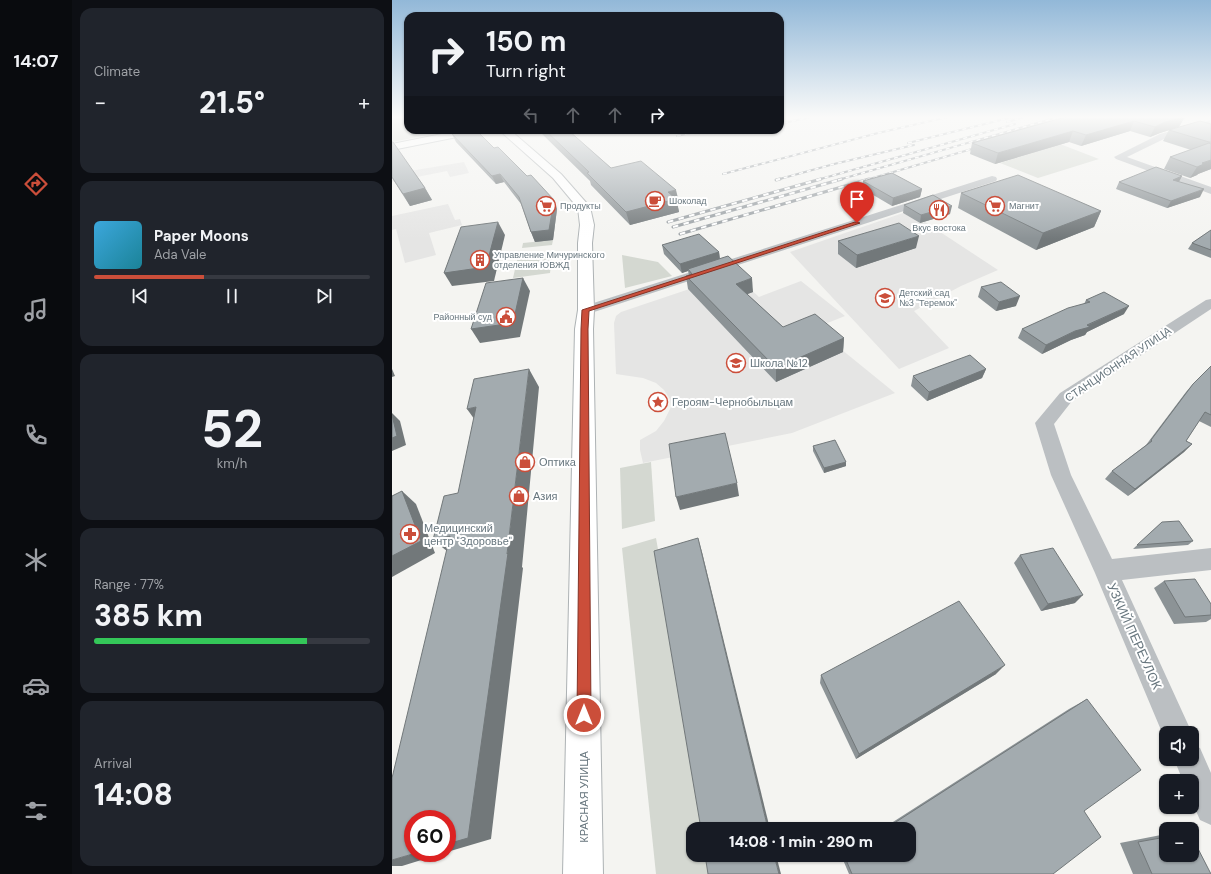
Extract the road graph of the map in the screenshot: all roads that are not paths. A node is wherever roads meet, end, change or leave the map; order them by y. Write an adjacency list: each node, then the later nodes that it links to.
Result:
1 (534, 157): 6 (main road, КРАСНАЯ УЛИЦА)
2 (1119, 157): 4 (street)
3 (992, 179): 6 (street)
4 (1211, 191)
5 (1211, 303): 8 (street, СТАНЦИОННАЯ УЛИЦА)
6 (586, 310): 12 (main road, КРАСНАЯ УЛИЦА)
7 (1211, 560): 8 (street, УЗКИЙ ПЕРЕУЛОК)
8 (1106, 571): 9 (street, УЗКИЙ ПЕРЕУЛОК)
9 (1174, 726)
10 (1192, 766): 11 (street)
11 (1211, 809)
12 (583, 874)

